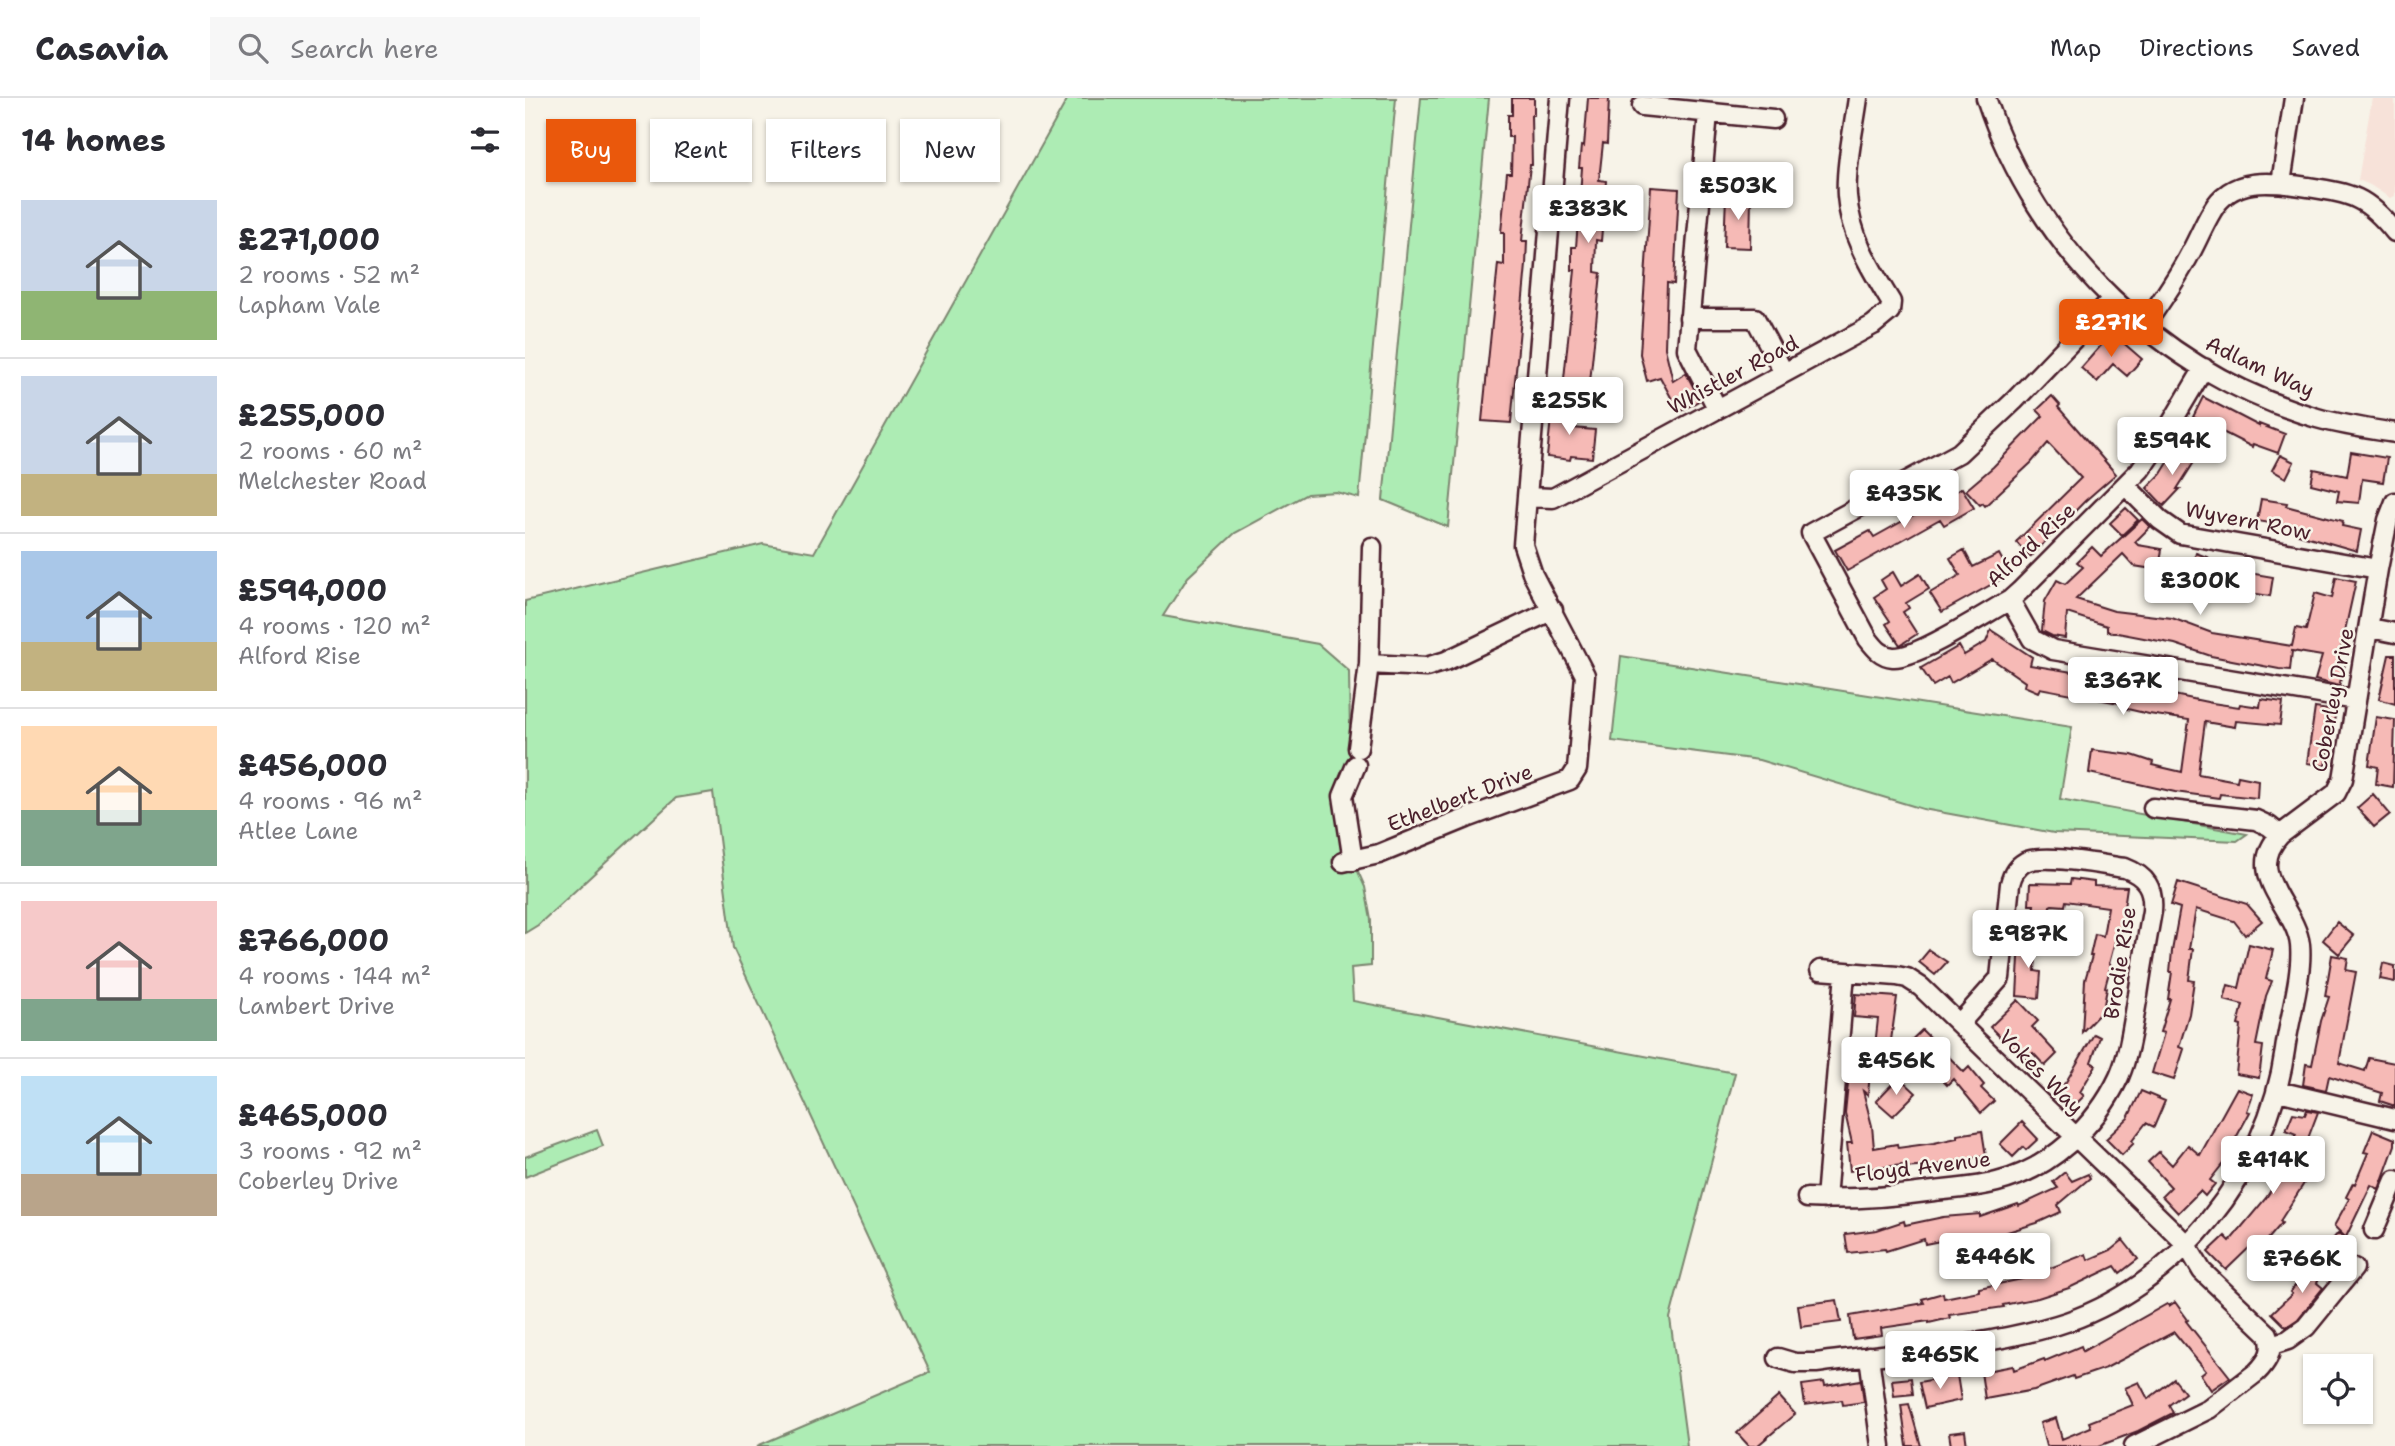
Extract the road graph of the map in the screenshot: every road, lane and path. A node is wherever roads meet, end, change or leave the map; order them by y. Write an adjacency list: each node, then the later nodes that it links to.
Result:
1 (1560, 98): 18 (street)
2 (1858, 98): 14 (street, Whistler Road)
3 (1986, 98): 10 (street, Adlam Way)
4 (2294, 98): 8 (street)
5 (1642, 106): 6 (street)
6 (1708, 113): 7 (street); 11 (street)
7 (1773, 119)
8 (2281, 183): 9 (street); 12 (street)
9 (2395, 232)
10 (2112, 299): 12 (street, Adlam Way); 22 (street, Alford Rise)
11 (1689, 318): 14 (street); 15 (street)
12 (2143, 327): 13 (street, Adlam Way)
13 (2204, 368): 16 (street, Adlam Way); 17 (street, Alford Rise)
14 (1784, 373): 15 (street, Whistler Road)
15 (1717, 408): 18 (street, Whistler Road)
16 (2395, 433)
17 (2126, 486): 21 (street, Wyvern Row); 22 (street, Alford Rise)
18 (1529, 497): 23 (street)
19 (2395, 502): 21 (street, Coberley Drive)
20 (1372, 547): 26 (street, Ethelbert Drive)
21 (2378, 569): 24 (street, Coberley Drive)
22 (2010, 600): 27 (street)
23 (1553, 610): 26 (street); 26 (street, Ethelbert Drive)
24 (2370, 628): 25 (street); 27 (street, Coberley Drive)
25 (2395, 633)
26 (1369, 664)
27 (2356, 700): 29 (street, Coberley Drive)
28 (2153, 808): 29 (street)
29 (2280, 835): 33 (street)
30 (1820, 970): 31 (street, Vokes Way)
31 (1845, 973): 32 (street, Vokes Way); 38 (street)
32 (1960, 1023): 35 (street, Vokes Way); 35 (street, Brodie Rise)
33 (2278, 1091): 34 (street); 40 (street)
34 (2395, 1119)
35 (2075, 1137): 38 (street, Floyd Avenue); 40 (street, Vokes Way)
36 (2395, 1180): 39 (street)
37 (1807, 1198): 38 (street, Floyd Avenue)
38 (1826, 1199)
39 (2374, 1230)
40 (2186, 1244): 42 (street, Vokes Way); 43 (street)
41 (2354, 1268): 42 (street)
42 (2272, 1345): 46 (street)
43 (1869, 1356): 44 (street); 45 (street)
44 (1778, 1358)
45 (1881, 1446)
46 (2134, 1446)

